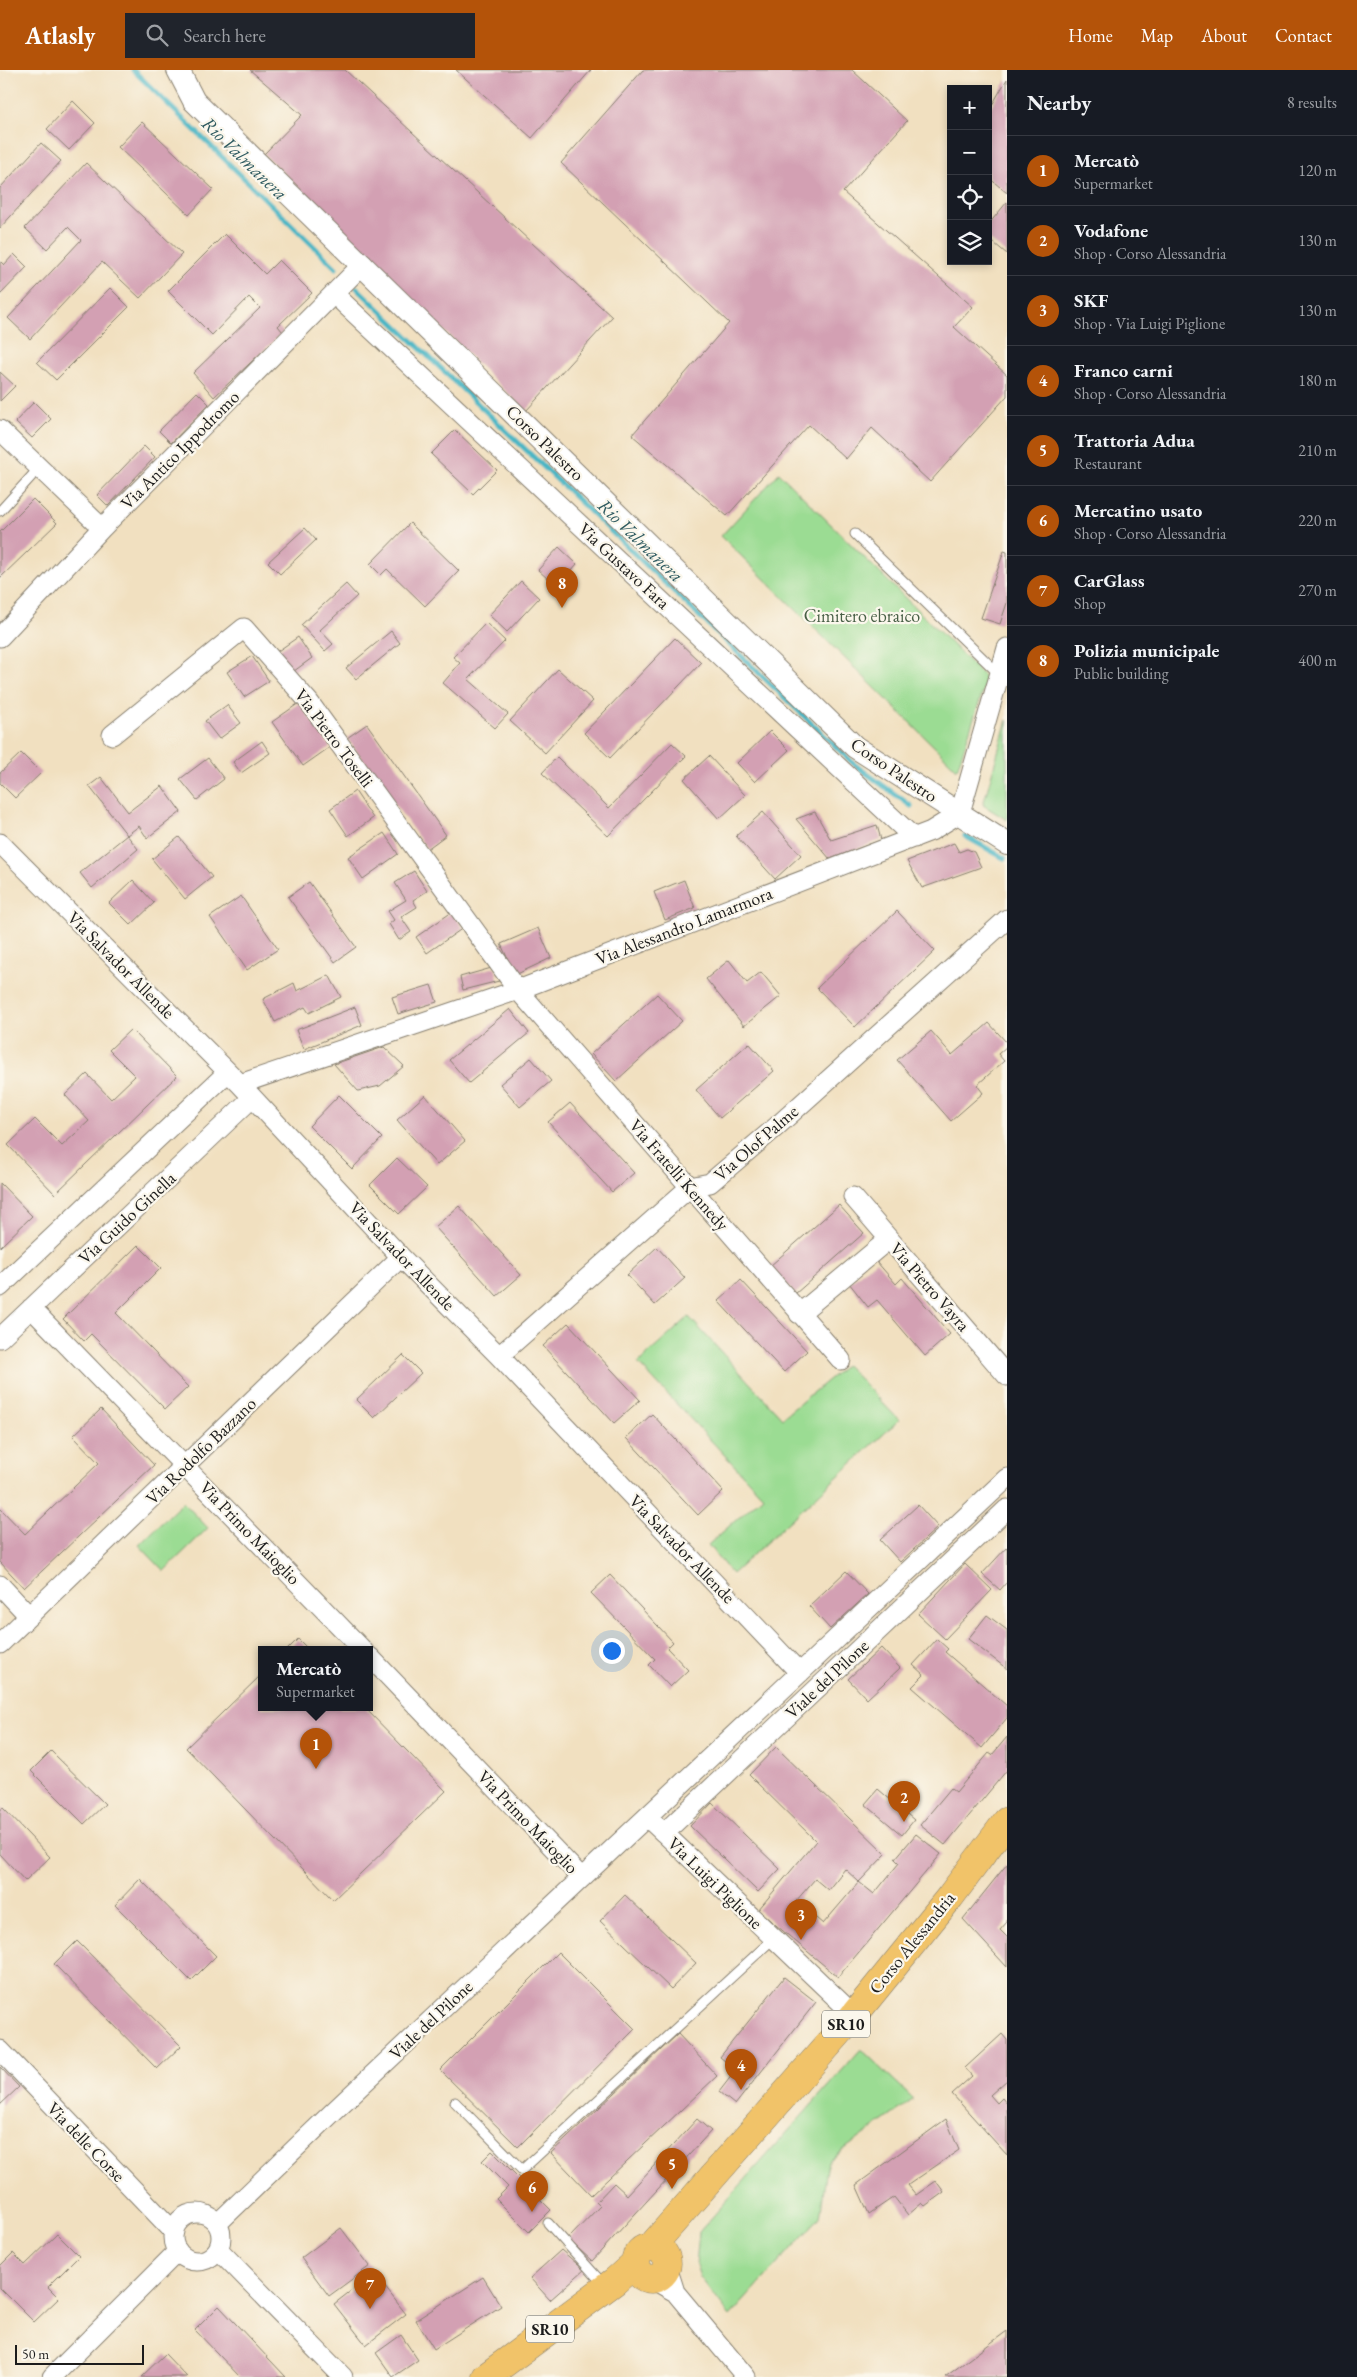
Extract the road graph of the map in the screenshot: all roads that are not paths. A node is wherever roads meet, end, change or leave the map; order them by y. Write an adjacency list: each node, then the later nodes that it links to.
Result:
1 (178, 70): 2 (street, Corso Palestro)
2 (356, 271): 3 (street, Via Antico Ippodromo); 13 (street, Corso Palestro)
3 (334, 294): 7 (street, Via Antico Ippodromo); 14 (street, Via Gustavo Fara)
4 (0, 431): 5 (street)
5 (39, 468): 6 (lane); 7 (street)
6 (0, 510)
7 (102, 528): 9 (street, Via Antico Ippodromo)
8 (855, 534): 11 (lane)
9 (0, 637)
10 (1007, 648): 11 (street)
11 (999, 674): 13 (street)
12 (112, 735): 18 (street, Via Pietro Toselli)
13 (960, 813): 14 (street, Via Alessandro Lamarmora); 16 (street, Corso Palestro)
14 (914, 838): 18 (street, Via Alessandro Lamarmora)
15 (0, 843): 19 (street, Via Salvador Allende)
16 (1007, 844)
17 (1007, 919): 20 (street, Via Olof Palme)
18 (518, 990): 19 (street, Via Alessandro Lamarmora); 20 (street, Via Fratelli Kennedy)
19 (240, 1085): 23 (street, Via Salvador Allende); 24 (street, Via Guido Ginella); 25 (street, Via Guido Ginella)
20 (690, 1187): 26 (street, Via Fratelli Kennedy); 28 (street, Via Olof Palme)
21 (853, 1197): 22 (street, Via Pietro Vayra)
22 (889, 1238): 26 (street); 30 (street, Via Pietro Vayra)
23 (401, 1257): 28 (street, Via Salvador Allende); 31 (street, Via Rodolfo Bazzano)
24 (0, 1287)
25 (31, 1308): 27 (street, Via Guido Ginella); 31 (street, Via Primo Maioglio)
26 (799, 1314): 29 (street, Via Fratelli Kennedy)
27 (0, 1338)
28 (499, 1356): 39 (street, Via Salvador Allende)
29 (841, 1360)
30 (1007, 1376)
31 (186, 1467): 35 (street, Via Rodolfo Bazzano); 37 (street, Via Primo Maioglio)
32 (1007, 1478): 39 (street, Viale del Pilone)
33 (1007, 1509): 42 (street, Viale del Pilone)
34 (0, 1586): 35 (street)
35 (29, 1616): 36 (street, Via Rodolfo Bazzano)
36 (0, 1644)
37 (359, 1646)
38 (373, 1660): 43 (street, Via Primo Maioglio)
39 (800, 1673): 40 (street, Viale del Pilone)
40 (647, 1817): 42 (street); 43 (street, Viale del Pilone)
41 (1007, 1821): 45 (main road, Corso Alessandria / SR10)
42 (664, 1833): 44 (street, Via Luigi Piglione)
43 (582, 1878): 49 (street, Viale del Pilone)
44 (773, 1939): 45 (street, Via Luigi Piglione); 47 (lane)
45 (854, 2015): 53 (main road, Corso Alessandria / SR10)
46 (0, 2050): 50 (street, Via delle Corse)
47 (455, 2102)
48 (548, 2223): 53 (lane)
49 (217, 2224): 50 (street); 51 (street)
50 (174, 2232): 52 (street)
51 (218, 2249): 52 (street); 55 (street)
52 (178, 2251): 54 (street)
53 (645, 2273): 56 (main road, SR10); 57 (street)
54 (52, 2377)
55 (343, 2377)
56 (486, 2377)
57 (746, 2377)

